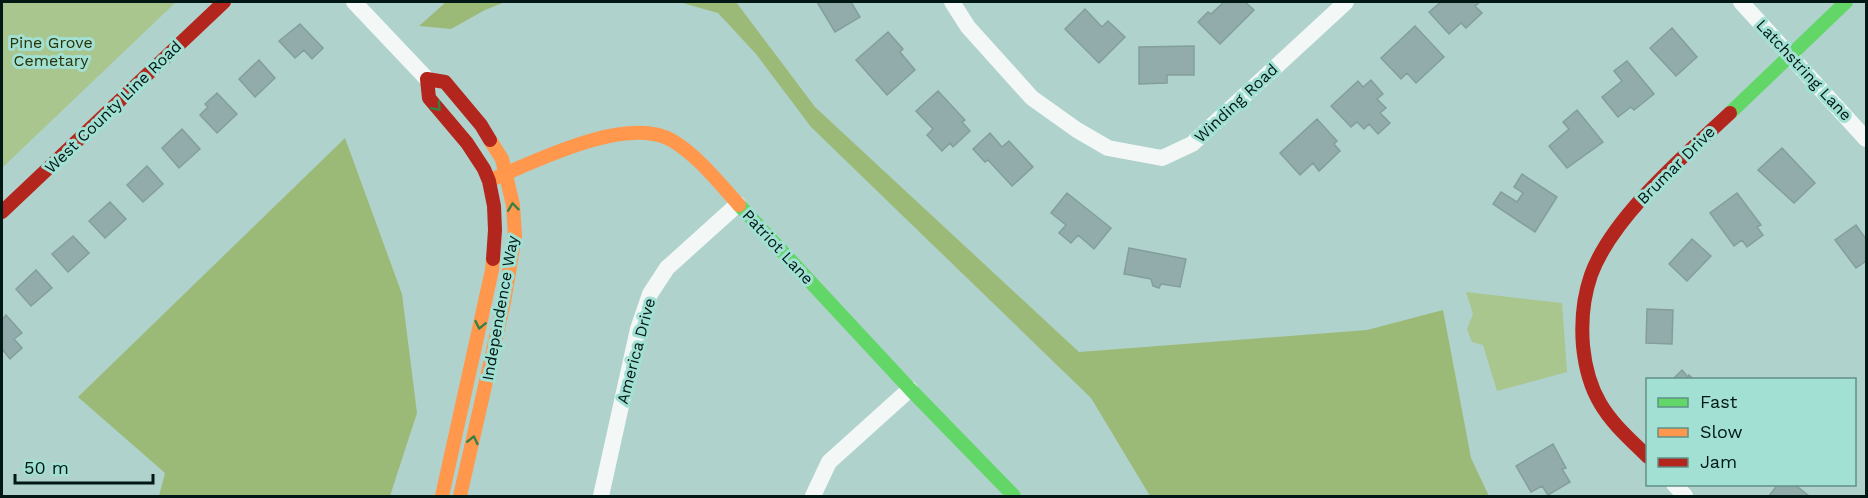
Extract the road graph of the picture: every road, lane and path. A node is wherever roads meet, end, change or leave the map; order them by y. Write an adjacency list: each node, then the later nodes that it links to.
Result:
1 (224, 2): 13 (street, West County Line Road)
2 (354, 2): 8 (street, Independence Way)
3 (952, 2): 4 (street, Winding Road)
4 (1346, 2)
5 (1740, 2): 7 (street, Latchstring Lane)
6 (1846, 2): 7 (street, Brumar Drive)
7 (1791, 55): 9 (street, Latchstring Lane); 15 (street, Brumar Drive)
8 (427, 79): 10 (street, Independence Way); 11 (street, Independence Way, one-way to 11)
9 (1866, 139)
10 (507, 174): 11 (street, Patriot Lane); 12 (street, Patriot Lane); 17 (street, Independence Way, one-way to 10)
11 (489, 181): 16 (street, Independence Way, one-way to 16)
12 (738, 204): 14 (street, Patriot Lane); 18 (street, America Drive)
13 (2, 213)
14 (910, 390): 19 (street); 20 (street, Patriot Lane)
15 (1646, 456)
16 (442, 496)
17 (460, 496)
18 (601, 496)
19 (813, 496)
20 (1014, 496)

